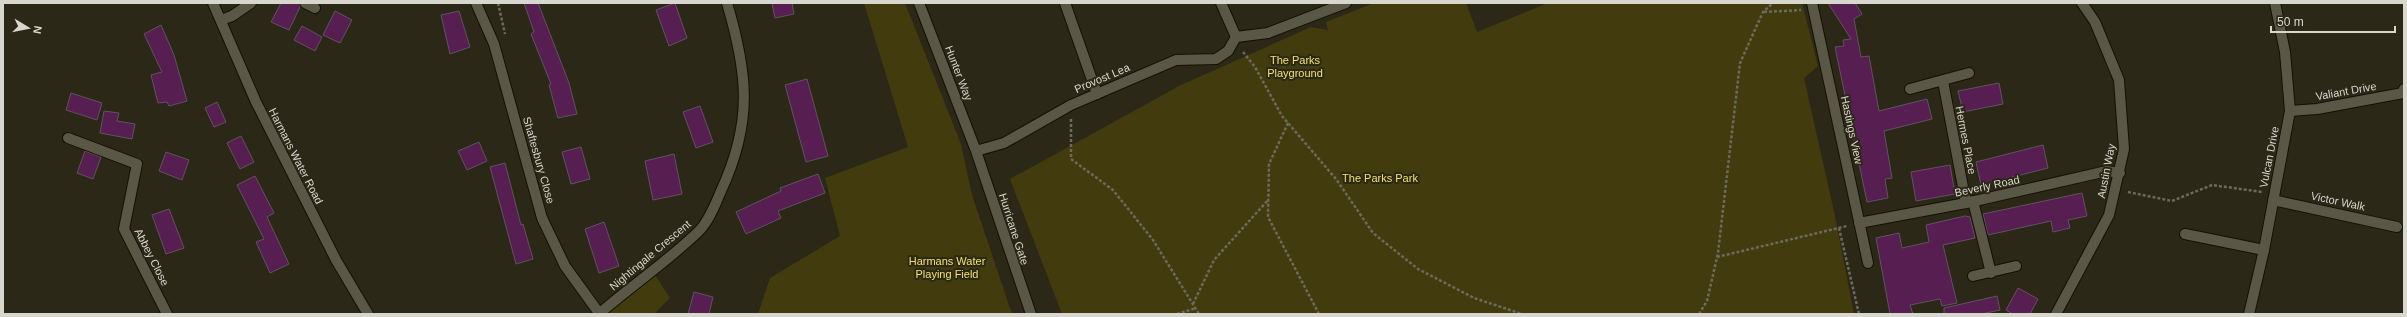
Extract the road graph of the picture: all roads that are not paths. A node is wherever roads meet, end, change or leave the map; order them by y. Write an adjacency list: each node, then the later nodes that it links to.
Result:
1 (213, 3): 14 (street, Harmans Water Road)
2 (251, 3): 14 (street)
3 (305, 3): 13 (street)
4 (476, 3): 37 (street, Shaftesbury Close)
5 (727, 3): 37 (street, Nightingale Crescent)
6 (919, 3): 23 (street, Hunter Way)
7 (1065, 3): 20 (street)
8 (1221, 3): 15 (street)
9 (1346, 3): 15 (street)
10 (2082, 3): 24 (street, Austin Way)
11 (2275, 3): 21 (street, Vulcan Drive)
12 (1813, 6): 27 (street, Hastings View)
13 (314, 8)
14 (221, 20): 36 (street, Harmans Water Road)
15 (1236, 37): 20 (street, Provost Lea)
16 (1969, 73): 17 (street)
17 (1943, 81): 18 (street); 26 (street, Hermes Place)
18 (1910, 89)
19 (2404, 89): 21 (street, Valiant Drive)
20 (1097, 94): 23 (street, Provost Lea)
21 (2290, 111): 25 (street, Vulcan Drive)
22 (68, 138): 35 (street, Abbey Close)
23 (976, 151): 38 (street, Hurricane Gate)
24 (2120, 173): 26 (street, Beverly Road); 39 (street, Austin Way)
25 (2274, 200): 28 (street, Victor Walk); 30 (street, Vulcan Drive)
26 (1969, 202): 27 (street, Beverly Road); 33 (street, Hermes Place)
27 (1859, 223): 31 (street, Hastings View)
28 (2397, 227)
29 (2185, 234): 30 (street)
30 (2264, 250): 40 (street, Vulcan Drive)
31 (1868, 263)
32 (2016, 266): 33 (street)
33 (1991, 272): 34 (street)
34 (1973, 276)
35 (167, 314)
36 (368, 314)
37 (599, 314)
38 (1031, 314)
39 (2056, 314)
40 (2248, 314)

